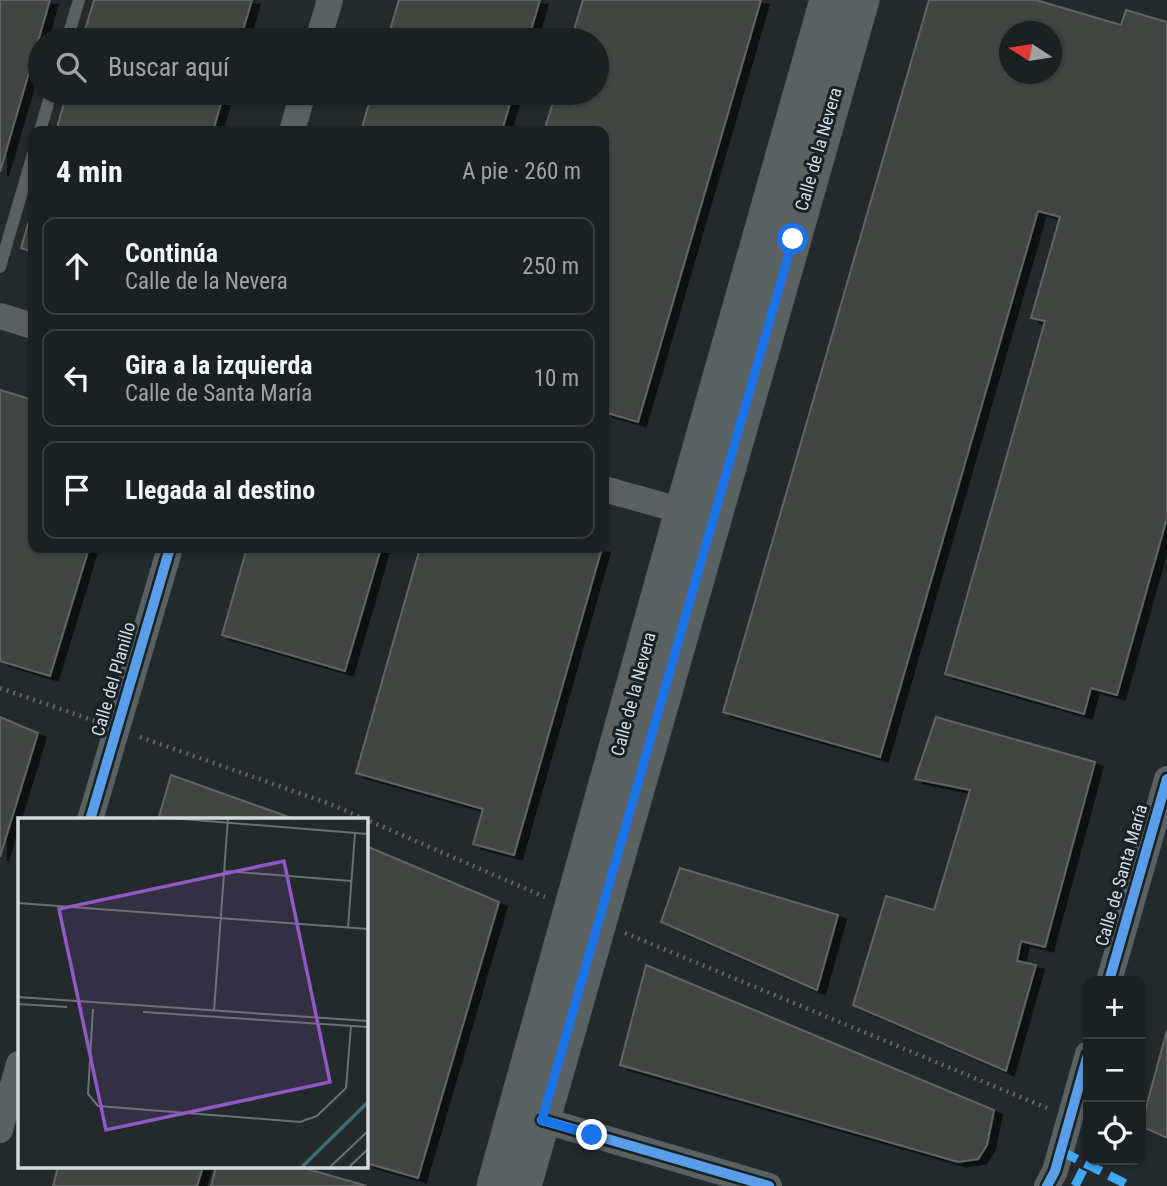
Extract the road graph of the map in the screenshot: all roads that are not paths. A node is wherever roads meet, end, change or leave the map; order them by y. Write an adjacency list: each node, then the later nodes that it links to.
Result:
1 (79, 0): 5 (lane)
2 (330, 0): 6 (street)
3 (828, 0): 16 (main road, Calle de la Nevera)
4 (861, 0): 20 (main road, Calle de la Nevera)
5 (71, 28)
6 (322, 28)
7 (48, 105): 9 (lane)
8 (300, 105): 10 (street)
9 (41, 126)
10 (293, 126)
11 (28, 171): 12 (lane)
12 (0, 267)
13 (0, 316): 14 (street)
14 (28, 324)
15 (609, 490): 16 (street)
16 (683, 511): 20 (main road, Calle de la Nevera)
17 (169, 553): 19 (street, Calle del Planillo)
18 (1167, 779): 21 (street, Calle de Santa María)
19 (91, 818)
20 (586, 916): 24 (main road, Calle de la Nevera); 26 (main road, Calle de la Nevera)
21 (1110, 976)
22 (18, 1067): 25 (street)
23 (1083, 1072): 29 (street)
24 (542, 1120): 27 (main road, Calle de la Nevera); 28 (street)
25 (0, 1130)
26 (495, 1186)
27 (523, 1186)
28 (769, 1186)
29 (1047, 1186)

